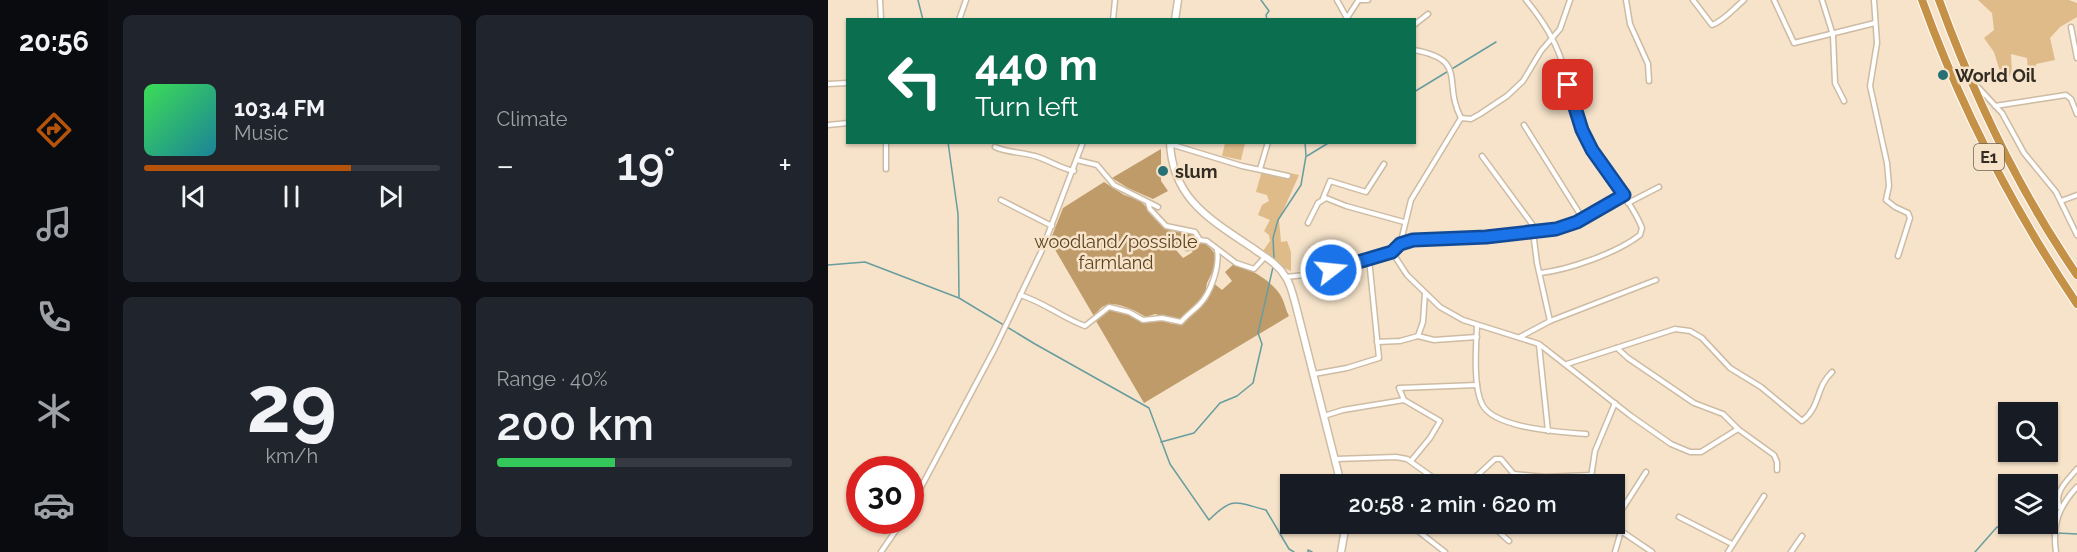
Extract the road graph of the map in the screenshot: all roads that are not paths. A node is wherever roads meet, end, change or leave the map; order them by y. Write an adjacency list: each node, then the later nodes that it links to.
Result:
1 (880, 0): 20 (street)
2 (966, 0): 21 (street)
3 (1114, 0): 22 (street)
4 (1178, 0): 23 (main road)
5 (1337, 0): 24 (street)
6 (1358, 0): 7 (street); 25 (street)
7 (1368, 0)
8 (1526, 0): 30 (street)
9 (1570, 0): 30 (street)
10 (1626, 0): 34 (street)
11 (1694, 0): 12 (street)
12 (1744, 0)
13 (1781, 0): 18 (street)
14 (1822, 0): 29 (street)
15 (1874, 0): 27 (street)
16 (1922, 0): 86 (highway, E1)
17 (1939, 0): 33 (highway, E1)
18 (1775, 1): 29 (street)
19 (1428, 14): 26 (street)
20 (881, 18)
21 (960, 18)
22 (1113, 18)
23 (1176, 18)
24 (1346, 18)
25 (1348, 18)
26 (1416, 23)
27 (1875, 23): 29 (street); 77 (street)
28 (2071, 27): 32 (street)
29 (1833, 35): 37 (street)
30 (1552, 38): 40 (street); 58 (street)
31 (1416, 50): 40 (street)
32 (2077, 58)
33 (1971, 80): 38 (street); 81 (highway, E1)
34 (1648, 81)
35 (846, 83): 36 (street)
36 (828, 84)
37 (1844, 101)
38 (1995, 106): 39 (street); 62 (street)
39 (2077, 114)
40 (1461, 118): 67 (street)
41 (846, 123): 42 (street)
42 (828, 125)
43 (1524, 125): 66 (street)
44 (886, 144): 53 (street)
45 (1082, 144): 51 (street)
46 (1170, 144): 78 (main road)
47 (1173, 144): 54 (street)
48 (1267, 144): 54 (street)
49 (995, 147): 55 (street)
50 (1482, 156): 70 (street)
51 (1077, 160): 55 (street); 63 (street)
52 (1384, 164): 60 (street)
53 (886, 170)
54 (1260, 170): 56 (street)
55 (1074, 171): 69 (street)
56 (1288, 176)
57 (1659, 187): 64 (street)
58 (1624, 195): 64 (street); 66 (street)
59 (2077, 195): 62 (street)
60 (1322, 199): 67 (street); 68 (street)
61 (1001, 200): 69 (street)
62 (2061, 201): 71 (street)
63 (1148, 203): 65 (street); 72 (street)
64 (1628, 203): 80 (street)
65 (1158, 207)
66 (1583, 219): 70 (street)
67 (1404, 222): 73 (street)
68 (1308, 223)
69 (1052, 226): 85 (street)
70 (1534, 231): 73 (street); 80 (street)
71 (2077, 235)
72 (1200, 240): 74 (street); 75 (street)
73 (1400, 244): 76 (street)
74 (1187, 248)
75 (1217, 250): 78 (street); 85 (street)
76 (1392, 252): 79 (street); 84 (street)
77 (1898, 256)
78 (1265, 257): 82 (main road)
79 (1369, 259): 82 (street); 92 (street)
80 (1540, 273): 87 (street)
81 (2077, 275)
82 (1286, 277): 97 (main road)
83 (1656, 280): 87 (street)
84 (1425, 293): 88 (street); 89 (street)
85 (1020, 295): 115 (street)
86 (2077, 304)
87 (1550, 321): 91 (street)
88 (1477, 326): 90 (street); 91 (street)
89 (1418, 336): 90 (street); 92 (street)
90 (1477, 337): 98 (street)
91 (1520, 338): 93 (street)
92 (1377, 342): 97 (street)
93 (1539, 345): 95 (street); 103 (street)
94 (1617, 348): 95 (street); 96 (street); 102 (street)
95 (1566, 365): 100 (street)
96 (1832, 372)
97 (1314, 374): 101 (main road)
98 (1477, 385): 99 (street); 103 (street)
99 (1404, 400): 101 (street); 106 (street)
100 (1615, 403): 102 (street); 114 (street)
101 (1324, 416): 105 (main road)
102 (1738, 429): 108 (street)
103 (1548, 431): 104 (street)
104 (1586, 434)
105 (1336, 459): 106 (street); 110 (main road)
106 (1411, 461): 111 (street)
107 (2077, 469): 119 (street)
108 (1777, 470)
109 (1646, 472): 118 (street)
110 (1339, 474)
111 (1429, 474)
112 (1478, 474): 113 (street)
113 (1514, 474)
114 (1591, 474)
115 (924, 481)
116 (2077, 487): 119 (street)
117 (1764, 496): 129 (street)
118 (1625, 505)
119 (2060, 508): 137 (street)
120 (1679, 518): 129 (street)
121 (893, 534): 130 (street)
122 (1344, 534): 131 (main road)
123 (1422, 534): 132 (street)
124 (1501, 534): 128 (street)
125 (1620, 534): 133 (street)
126 (1625, 534): 134 (street)
127 (1802, 536): 136 (street)
128 (1509, 541)
129 (1732, 544): 135 (street)
130 (880, 552)
131 (1341, 552)
132 (1445, 552)
133 (1615, 552)
134 (1652, 552)
135 (1728, 552)
136 (1791, 552)
137 (2055, 552)

